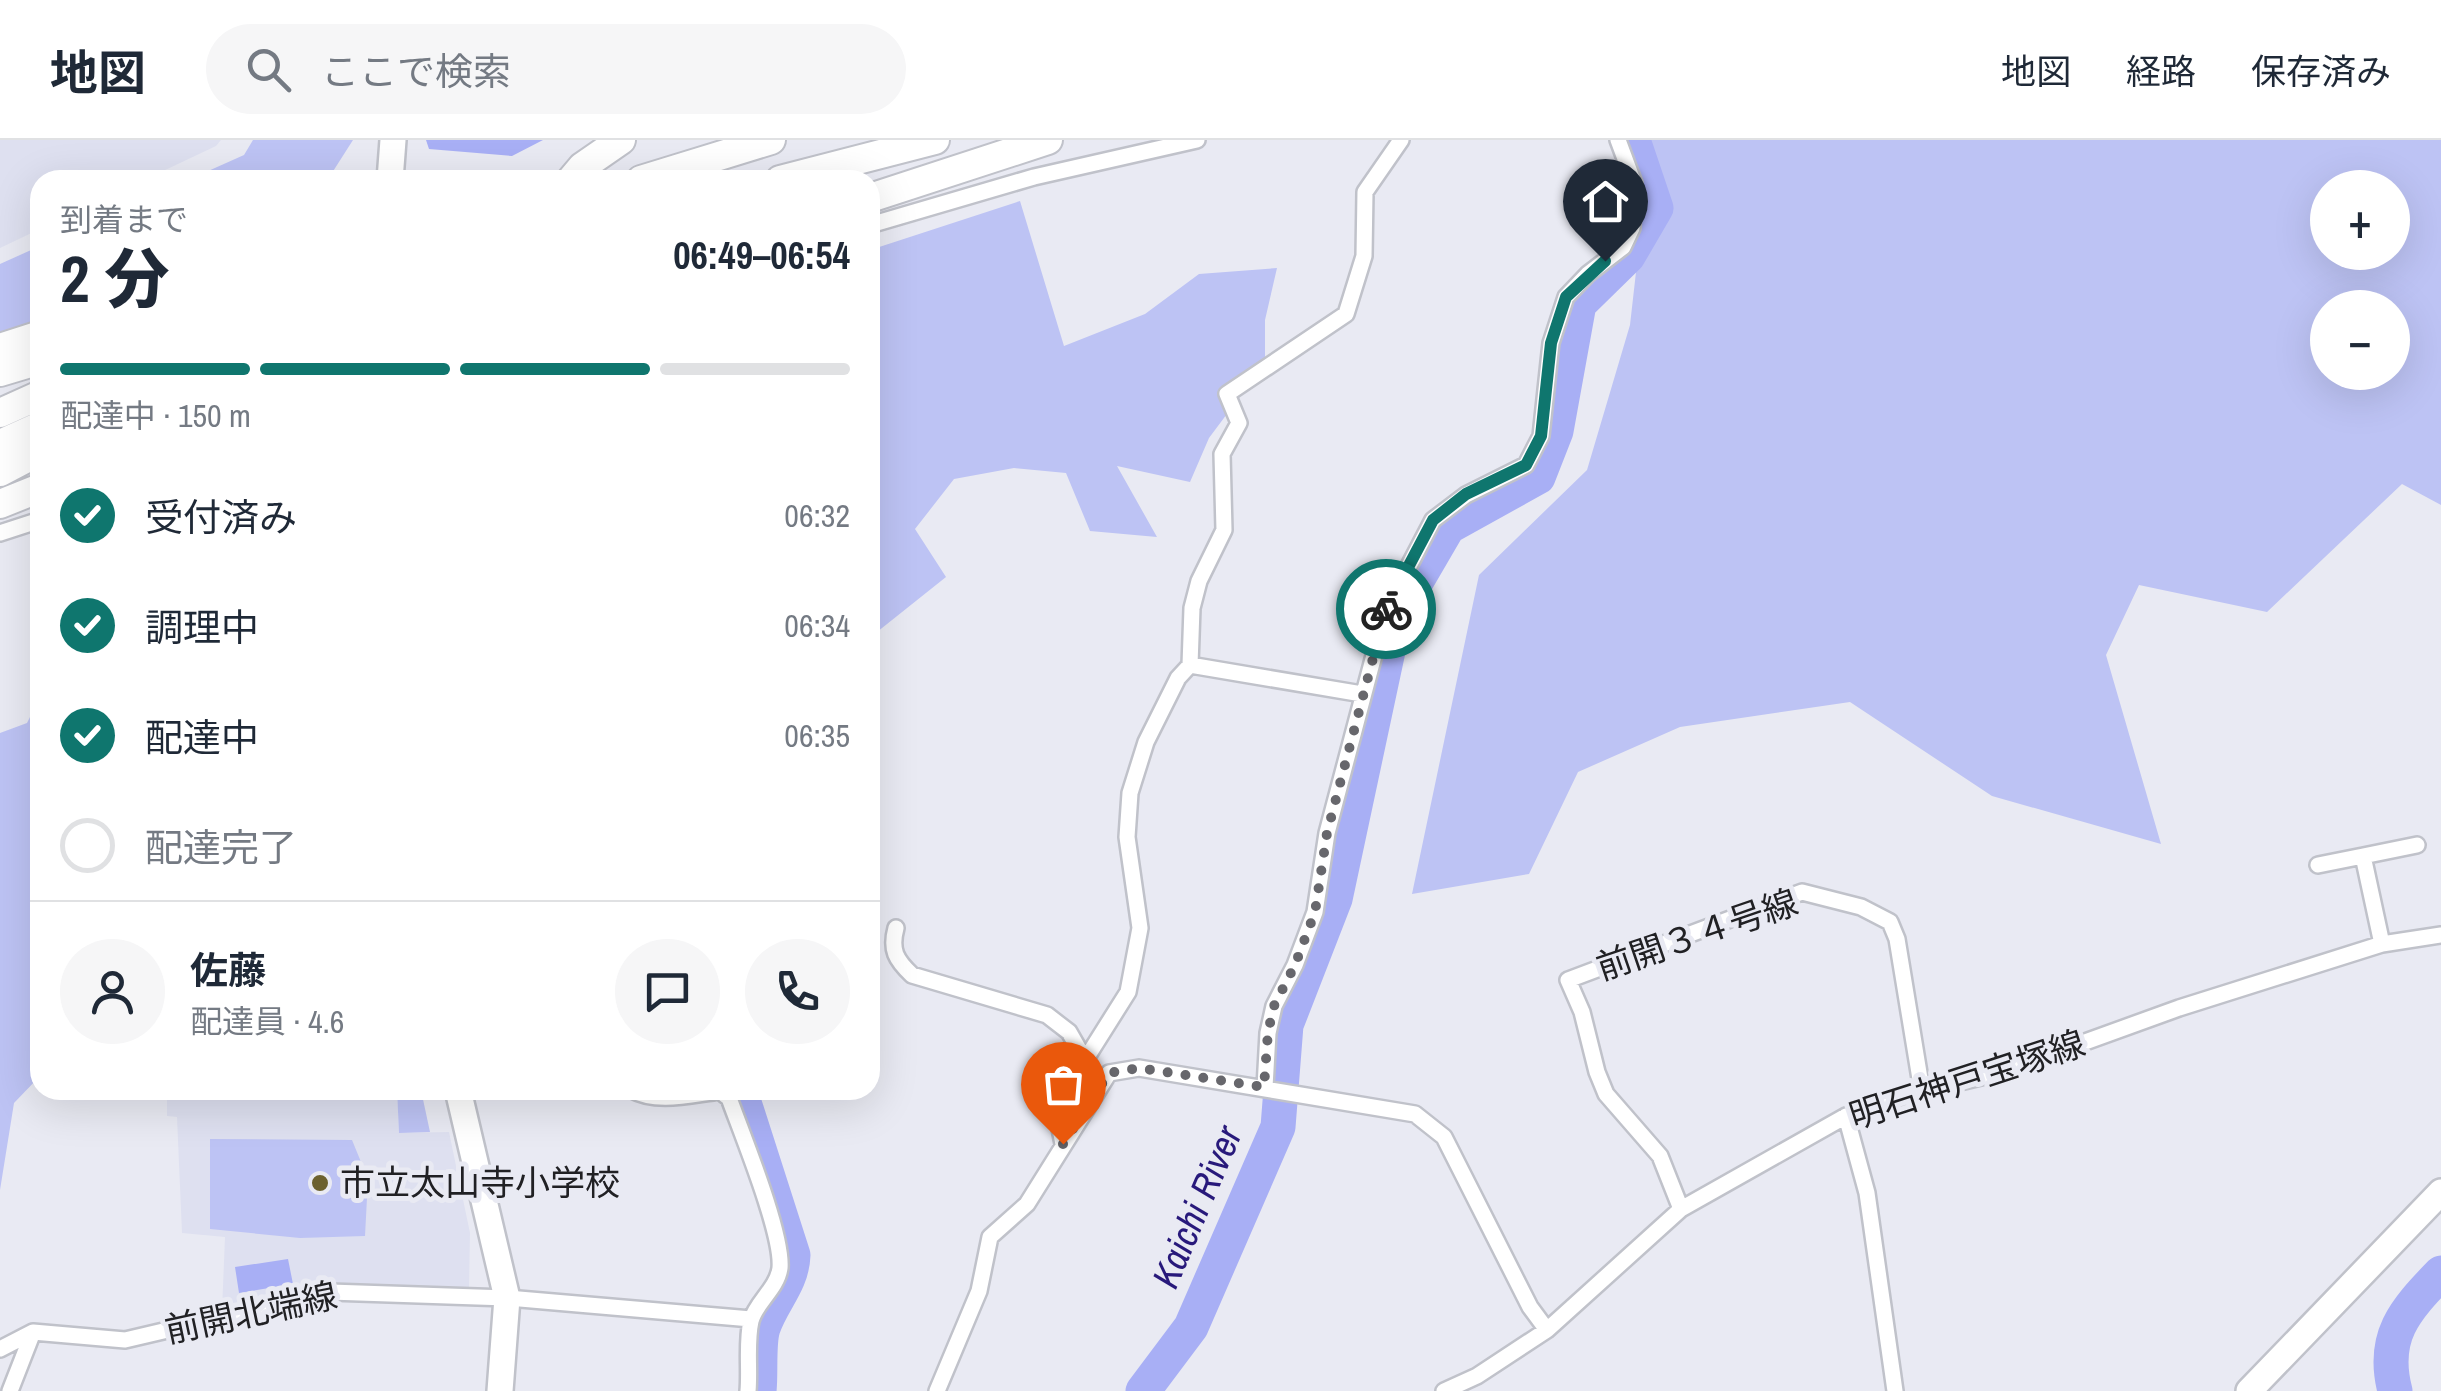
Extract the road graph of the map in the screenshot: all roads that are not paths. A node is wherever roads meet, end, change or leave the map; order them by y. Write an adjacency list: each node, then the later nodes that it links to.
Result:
1 (392, 140): 9 (main road)
2 (620, 140): 10 (highway)
3 (771, 140): 11 (highway)
4 (935, 140): 12 (highway)
5 (1048, 140): 13 (highway)
6 (1196, 140): 14 (street)
7 (1400, 140): 29 (street)
8 (1618, 140): 30 (street)
9 (390, 170)
10 (579, 170)
11 (673, 170)
12 (819, 170)
13 (880, 195)
14 (880, 222)
15 (30, 338): 16 (highway)
16 (0, 348)
17 (30, 363): 18 (highway)
18 (0, 372)
19 (30, 399): 20 (highway)
20 (0, 412)
21 (30, 430): 22 (highway)
22 (0, 444)
23 (30, 456): 24 (highway)
24 (0, 472)
25 (30, 492): 26 (highway)
26 (0, 504)
27 (30, 523): 28 (street)
28 (0, 532)
29 (1190, 665): 30 (street); 37 (street)
30 (1362, 694): 38 (street)
31 (2417, 845): 32 (street)
32 (2363, 856): 33 (street); 36 (street)
33 (2318, 865)
34 (896, 928): 37 (street)
35 (2441, 935): 36 (street, 明石神戸宝塚線)
36 (2382, 944): 39 (street, 明石神戸宝塚線)
37 (1085, 1060): 43 (street)
38 (1265, 1087): 43 (street); 48 (street)
39 (1922, 1091): 42 (street, 明石神戸宝塚線); 45 (street, 前開３４号線)
40 (460, 1100): 46 (main road)
41 (730, 1100): 47 (street)
42 (1846, 1116): 45 (street, 明石神戸宝塚線); 58 (street)
43 (1063, 1144): 55 (street)
44 (2441, 1192): 59 (main road)
45 (1680, 1209): 48 (street, 明石神戸宝塚線)
46 (507, 1298): 47 (street, 前開北端線); 49 (street, 前開北端線); 53 (main road)
47 (751, 1319): 54 (street)
48 (1547, 1330): 51 (street, 明石神戸宝塚線)
49 (33, 1332): 50 (street); 52 (street)
50 (0, 1348)
51 (1476, 1376): 56 (street, 明石神戸宝塚線); 57 (street)
52 (10, 1391)
53 (500, 1391)
54 (748, 1391)
55 (937, 1391)
56 (1444, 1391)
57 (1486, 1391)
58 (1896, 1391)
59 (2249, 1391)

